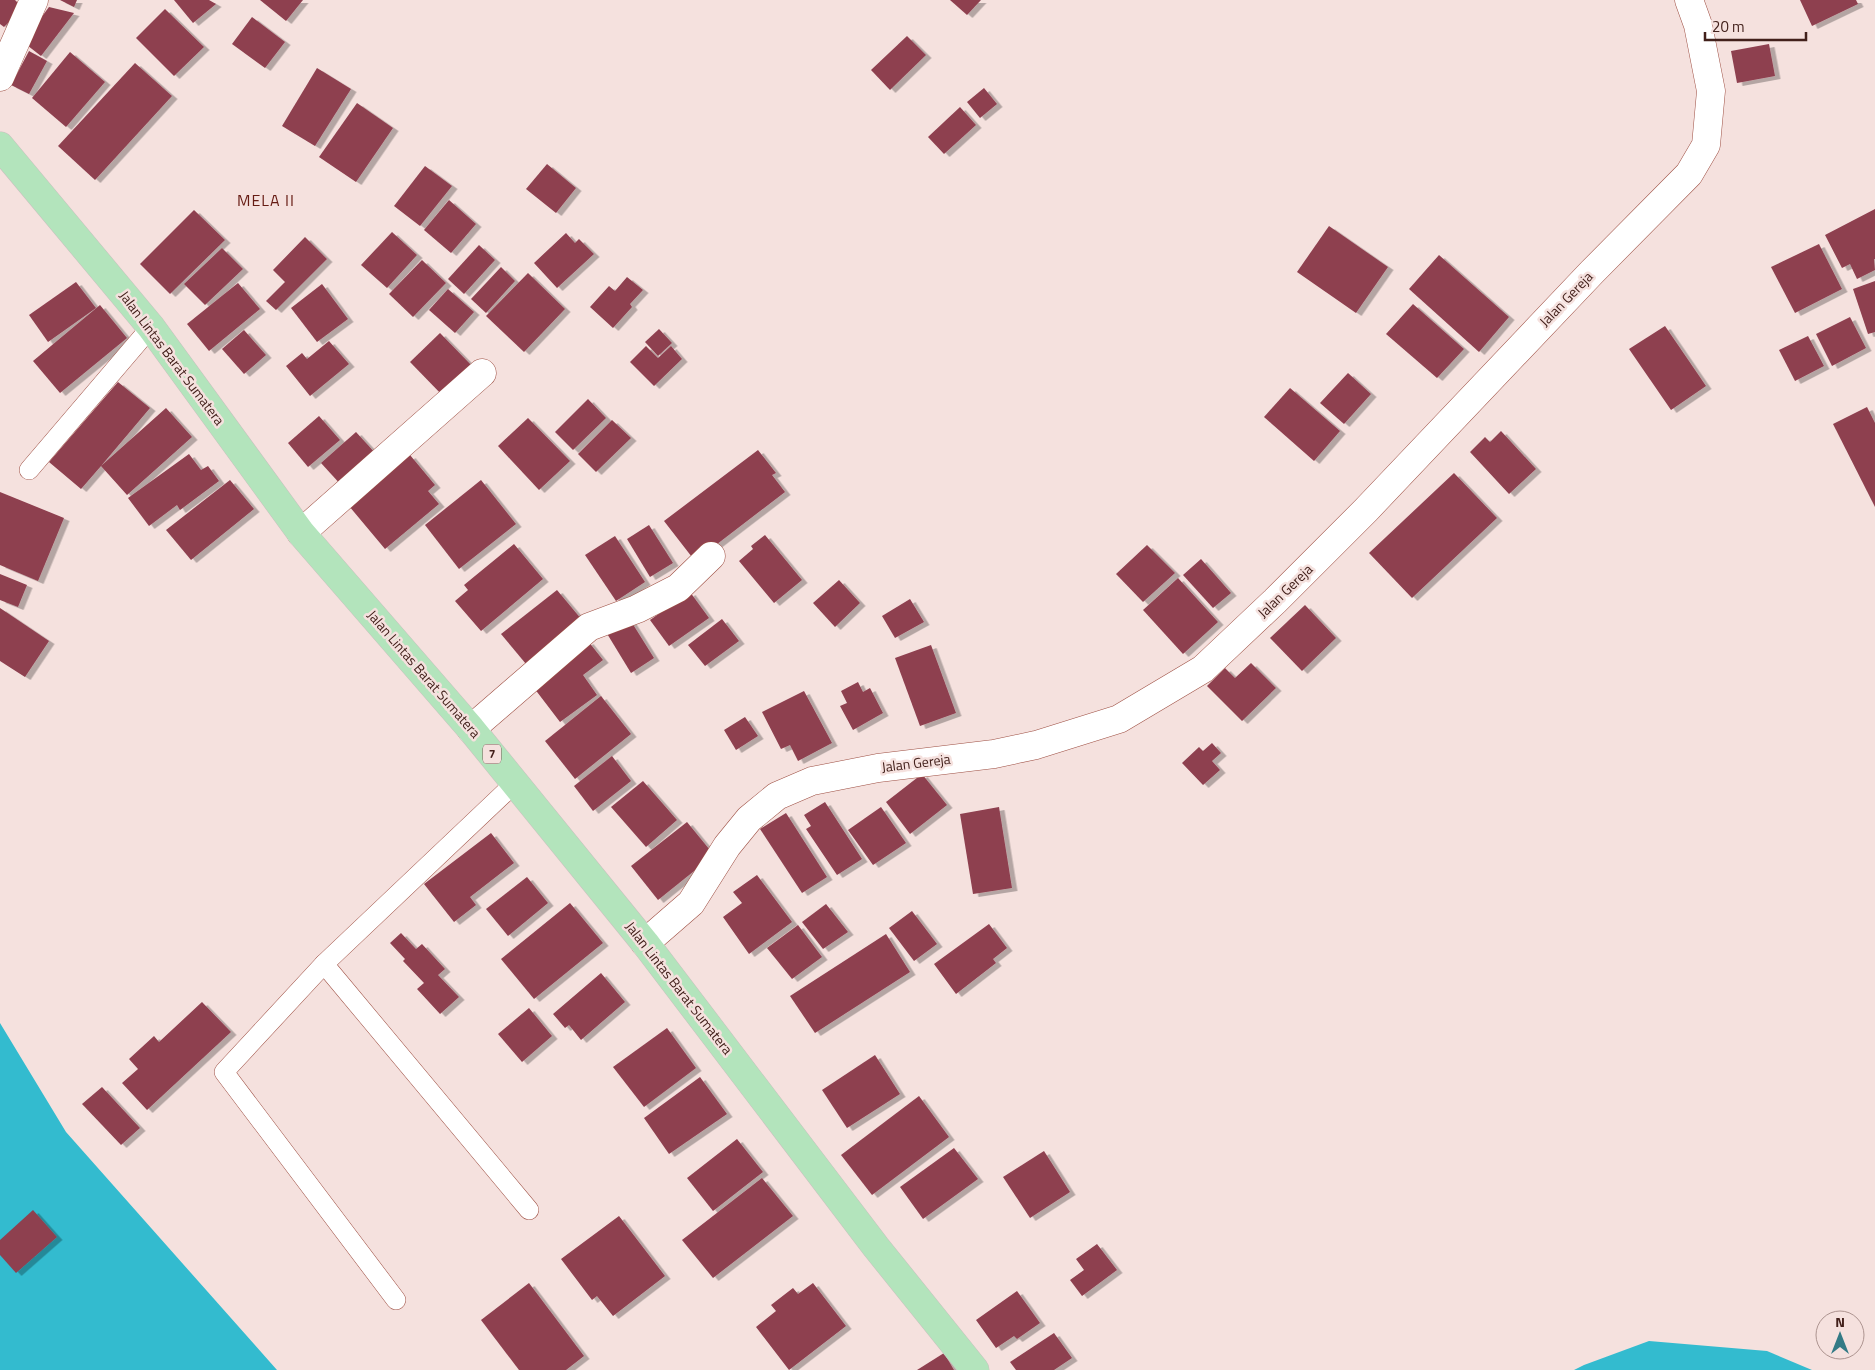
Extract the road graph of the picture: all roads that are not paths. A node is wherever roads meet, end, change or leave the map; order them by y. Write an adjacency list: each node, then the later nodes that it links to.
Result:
1 (34, 0): 3 (street)
2 (1689, 0): 12 (street, Jalan Gereja)
3 (0, 77)
4 (3, 158): 5 (highway, Jalan Lintas Barat Sumatera / 7)
5 (151, 327): 7 (lane); 8 (highway, Jalan Lintas Barat Sumatera / 7)
6 (482, 373): 8 (street)
7 (29, 470)
8 (302, 533): 10 (highway, Jalan Lintas Barat Sumatera / 7)
9 (711, 556): 10 (street)
10 (471, 729): 11 (highway, Jalan Lintas Barat Sumatera / 7)
11 (515, 783): 12 (highway, Jalan Lintas Barat Sumatera / 7); 13 (lane)
12 (645, 943): 16 (highway, Jalan Lintas Barat Sumatera / 7)
13 (324, 964): 14 (lane); 15 (lane)
14 (529, 1210)
15 (396, 1300)
16 (976, 1370)

